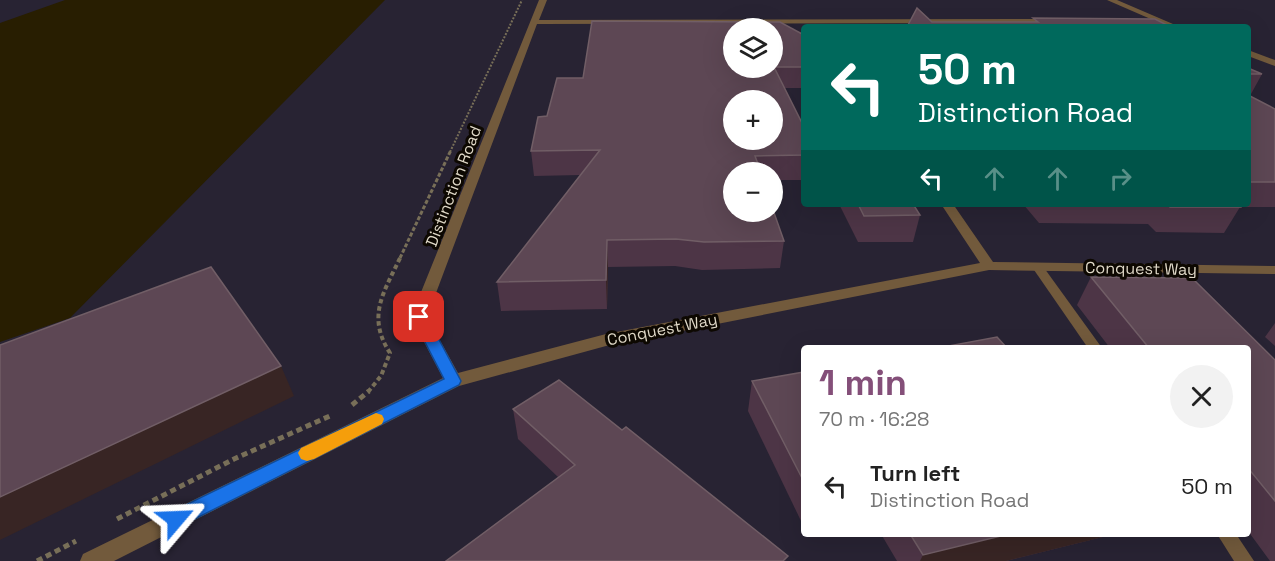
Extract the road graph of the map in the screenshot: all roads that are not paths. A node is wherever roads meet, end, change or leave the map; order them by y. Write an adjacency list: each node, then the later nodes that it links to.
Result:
1 (543, 0): 6 (street, Distinction Road)
2 (1111, 0): 5 (street)
3 (1056, 21): 7 (street)
4 (1135, 21): 5 (street)
5 (1158, 21): 8 (street)
6 (535, 22): 7 (street); 16 (street, Distinction Road)
7 (827, 24)
8 (1167, 24)
9 (1251, 54): 10 (street)
10 (1275, 63)
11 (949, 207): 12 (street)
12 (989, 266): 13 (street, Conquest Way); 16 (street, Conquest Way)
13 (1038, 267): 14 (street, Conquest Way); 15 (lane)
14 (1275, 270)
15 (1093, 345)
16 (453, 381): 18 (street, Conquest Way)
17 (1228, 537): 19 (lane)
18 (91, 561)
19 (1245, 561)

